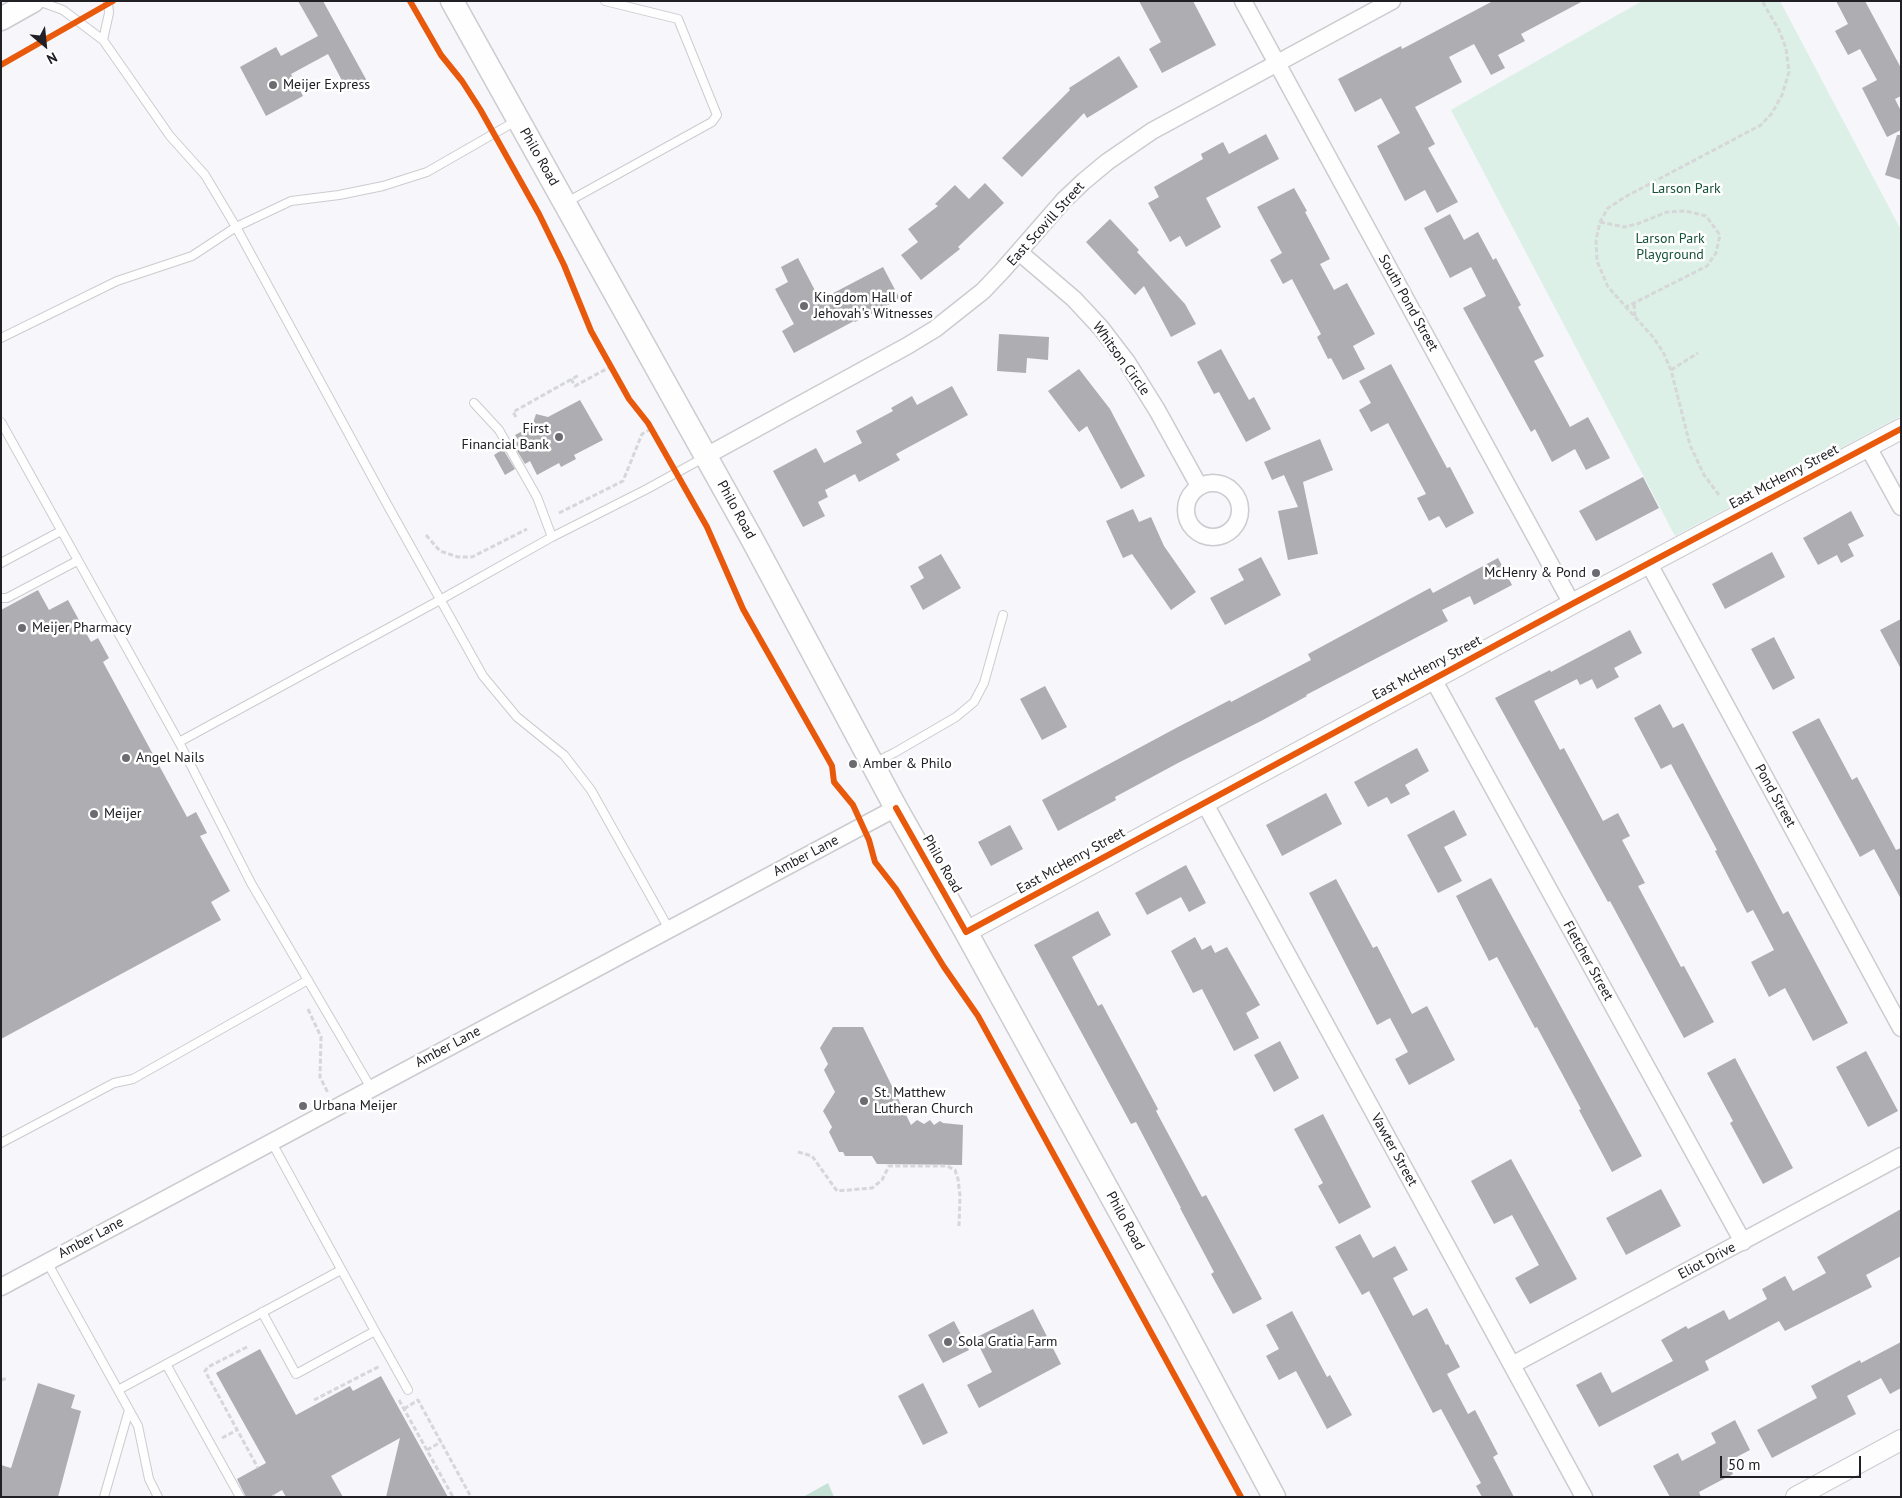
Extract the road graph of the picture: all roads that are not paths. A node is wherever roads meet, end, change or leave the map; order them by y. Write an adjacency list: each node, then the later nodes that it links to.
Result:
1 (33, 1): 8 (main road)
2 (38, 1): 9 (lane)
3 (108, 1): 9 (lane)
4 (452, 1): 11 (main road, Philo Road)
5 (605, 1): 12 (lane)
6 (1243, 1): 10 (street, South Pond Street)
7 (1392, 1): 10 (street, East Scovill Street)
8 (1, 19)
9 (103, 40): 13 (lane)
10 (1277, 63): 14 (street, East Scovill Street); 30 (street, South Pond Street)
11 (518, 120): 12 (main road, Philo Road); 13 (lane)
12 (566, 203): 20 (main road, Philo Road)
13 (236, 227): 15 (lane); 29 (lane)
14 (1019, 252): 20 (street, East Scovill Street); 21 (street, Whitson Circle)
15 (1, 338)
16 (474, 402): 24 (lane)
17 (1, 422): 23 (lane)
18 (1901, 429): 19 (street, East McHenry Street)
19 (1868, 447): 22 (street); 27 (street, East McHenry Street)
20 (706, 456): 24 (lane); 34 (main road, Philo Road)
21 (1199, 486)
22 (1901, 507)
23 (62, 531): 25 (lane); 26 (lane)
24 (552, 536): 29 (lane)
25 (77, 561): 28 (lane); 33 (lane)
26 (1, 563)
27 (1649, 564): 30 (street, East McHenry Street); 40 (street, Pond Street)
28 (1, 598)
29 (440, 600): 33 (lane); 37 (lane)
30 (1572, 604): 32 (street, East McHenry Street)
31 (1003, 615): 34 (lane)
32 (1434, 679): 35 (street, East McHenry Street); 45 (street, Fletcher Street)
33 (179, 742): 39 (lane)
34 (872, 763): 36 (main road, Philo Road)
35 (1204, 802): 38 (street, East McHenry Street); 52 (street, Vawter Street)
36 (896, 808): 37 (street, Amber Lane); 38 (main road, Philo Road)
37 (669, 929): 41 (street, Amber Lane)
38 (966, 932): 60 (main road, Philo Road)
39 (308, 980): 41 (lane); 43 (lane)
40 (1901, 1028)
41 (371, 1088): 42 (street, Amber Lane)
42 (271, 1141): 46 (street, Amber Lane); 47 (lane)
43 (1, 1143)
44 (1901, 1156): 45 (street, Eliot Drive)
45 (1743, 1242): 52 (street, Eliot Drive)
46 (47, 1262): 48 (street, Amber Lane); 53 (lane)
47 (341, 1270): 49 (lane); 50 (lane)
48 (1, 1287)
49 (262, 1312): 50 (lane); 51 (lane)
50 (375, 1331): 54 (lane)
51 (166, 1364): 53 (lane); 59 (lane)
52 (1512, 1365): 61 (street, Vawter Street)
53 (118, 1390): 55 (lane)
54 (408, 1390)
55 (129, 1410): 57 (lane); 58 (lane)
56 (1901, 1440): 62 (street)
57 (104, 1497)
58 (158, 1497)
59 (240, 1497)
60 (1274, 1497)
61 (1584, 1497)
62 (1796, 1497)

